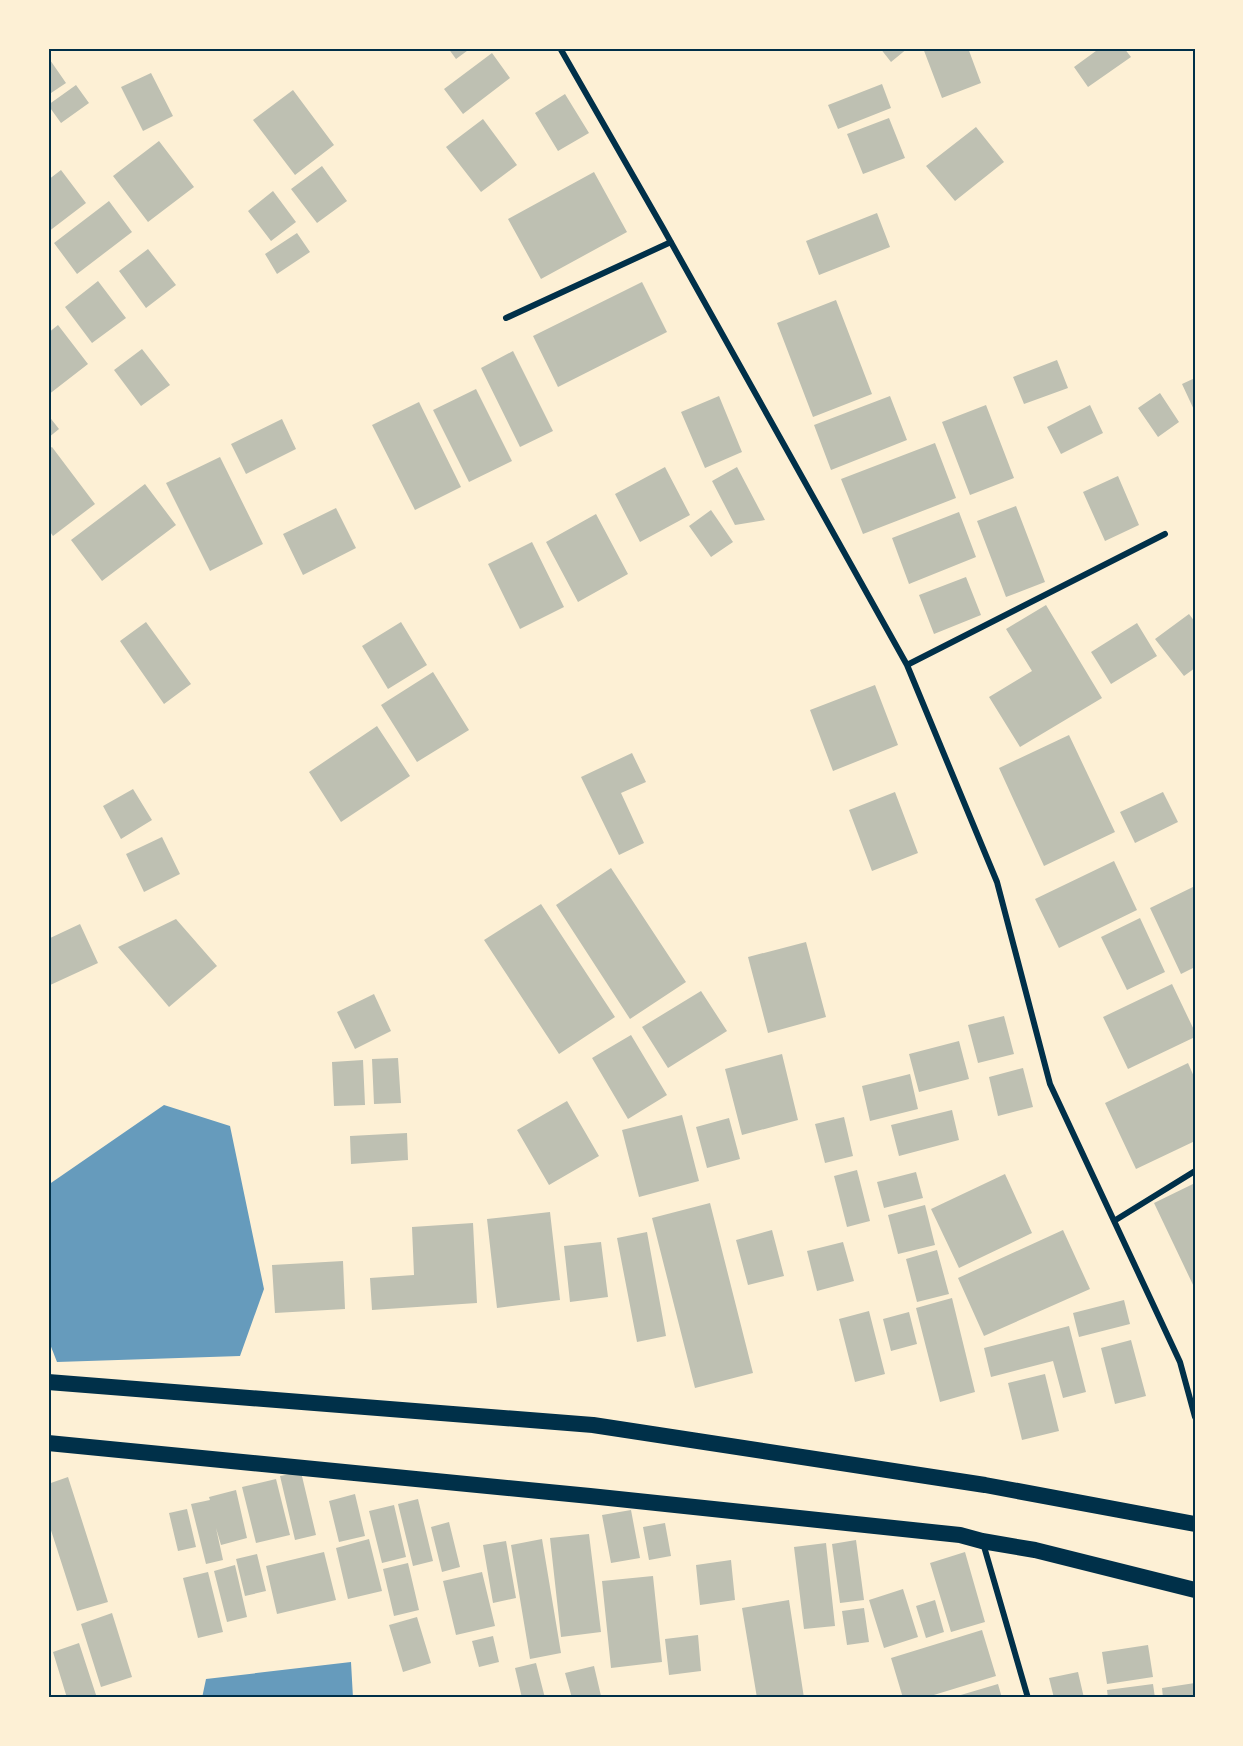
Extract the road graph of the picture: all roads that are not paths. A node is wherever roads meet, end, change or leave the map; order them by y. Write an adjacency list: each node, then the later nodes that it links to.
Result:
1 (560, 48): 2 (street)
2 (670, 242): 3 (street); 5 (street)
3 (506, 318)
4 (1165, 534): 5 (street)
5 (907, 664): 7 (street)
6 (1195, 1171): 7 (street)
7 (1114, 1221): 9 (street)
8 (48, 1382): 11 (highway)
9 (1195, 1417)
10 (48, 1443): 12 (highway)
11 (1195, 1524)
12 (982, 1541): 13 (highway); 14 (street)
13 (1195, 1590)
14 (1028, 1698)

